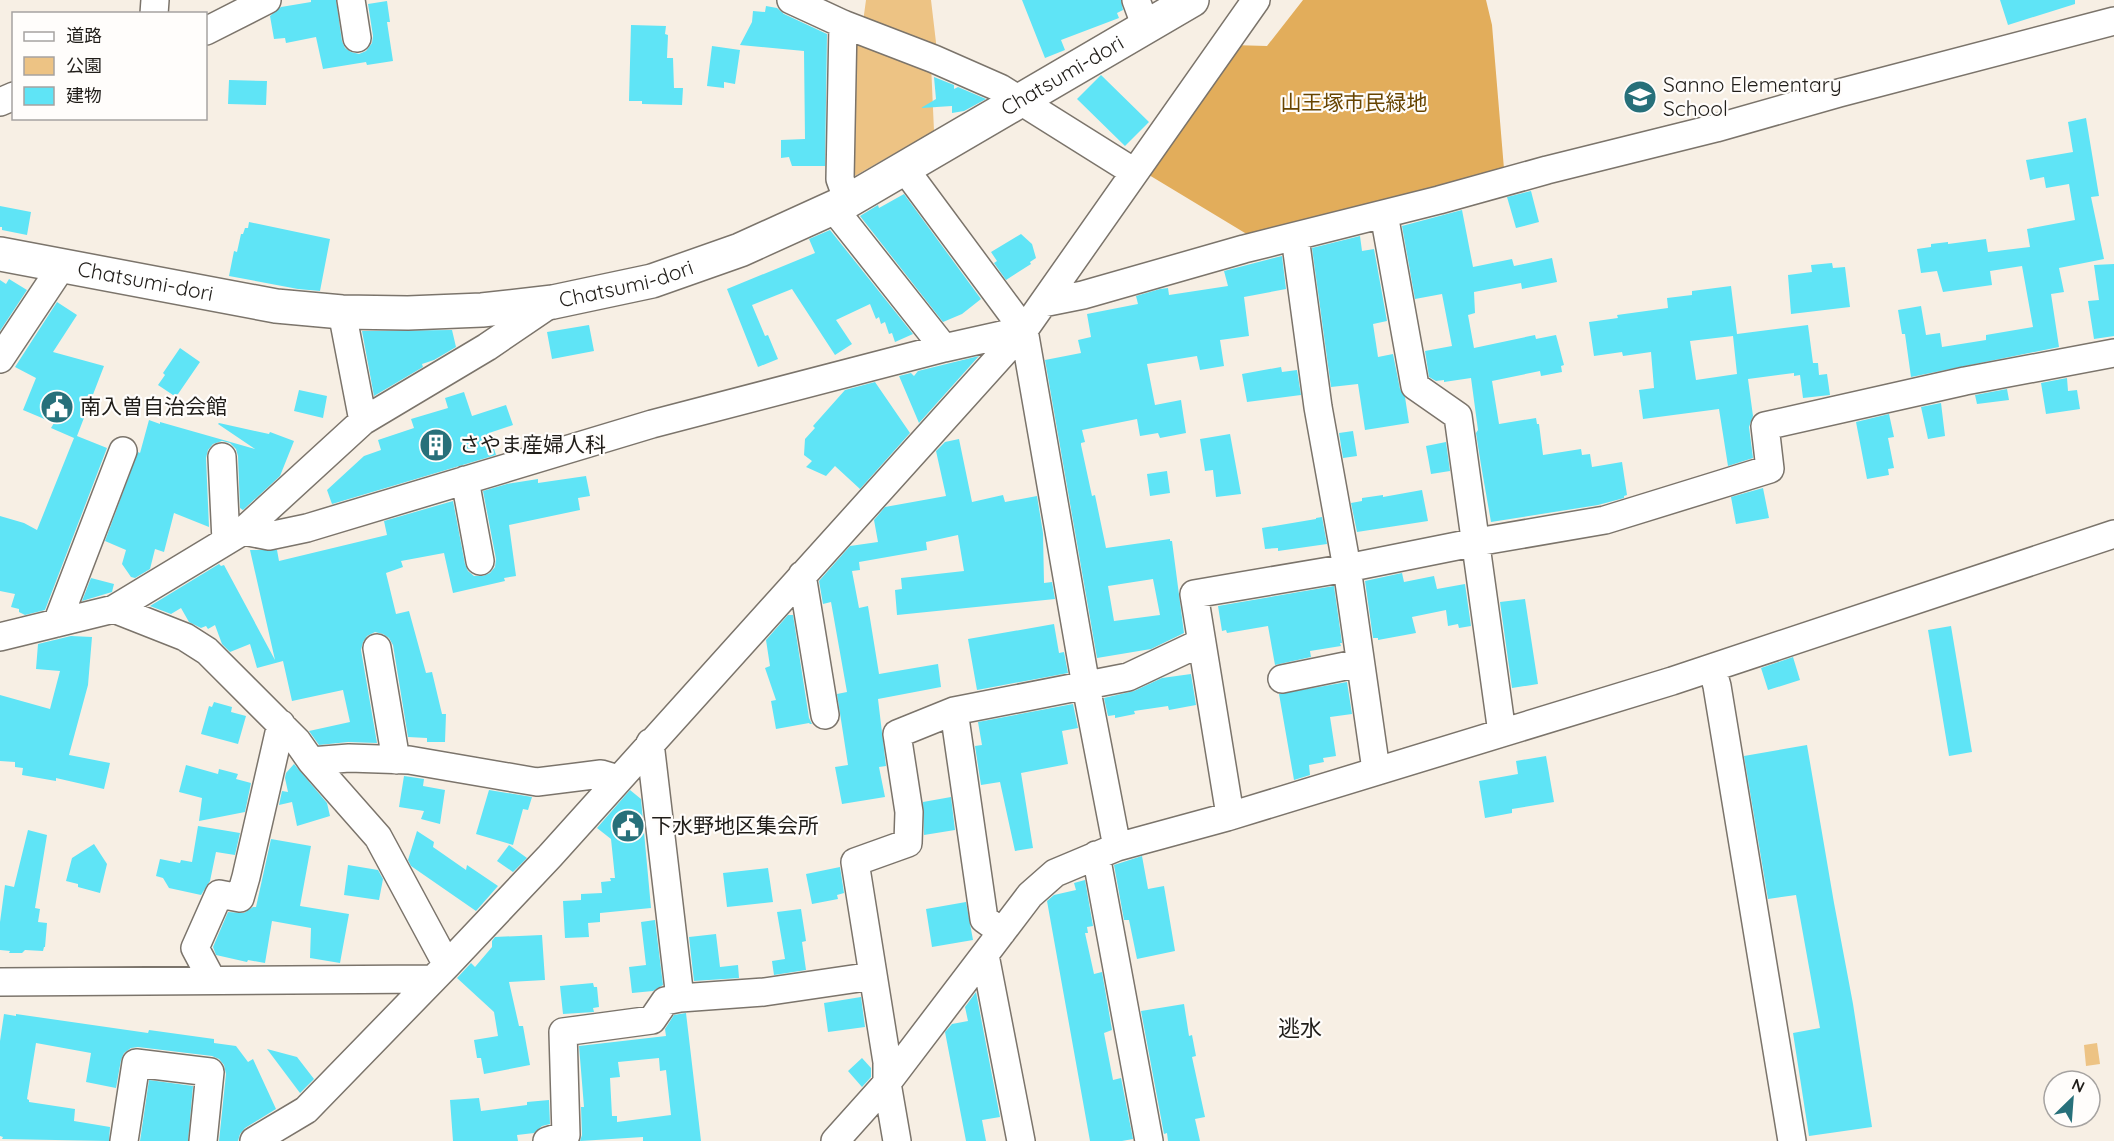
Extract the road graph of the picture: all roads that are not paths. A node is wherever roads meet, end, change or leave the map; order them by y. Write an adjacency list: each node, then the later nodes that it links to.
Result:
1 (267, 0): 9 (street)
2 (351, 0): 10 (street)
3 (790, 0): 8 (street)
4 (1192, 0): 6 (main road, Chatsumi-dori)
5 (1256, 0): 13 (street)
6 (1141, 14): 11 (main road, Chatsumi-dori)
7 (2114, 21): 15 (street)
8 (843, 24): 11 (street); 14 (street)
9 (207, 30)
10 (357, 38)
11 (1022, 101): 12 (main road, Chatsumi-dori); 13 (street)
12 (904, 168): 14 (main road, Chatsumi-dori); 22 (street)
13 (1134, 172): 20 (street)
14 (841, 205): 19 (main road, Chatsumi-dori); 23 (street)
15 (1384, 214): 16 (street); 32 (street)
16 (1295, 237): 20 (street); 34 (street)
17 (0, 254): 18 (main road, Chatsumi-dori)
18 (62, 266): 21 (main road, Chatsumi-dori); 25 (street)
19 (553, 302): 21 (main road, Chatsumi-dori); 26 (street)
20 (1043, 303): 22 (street)
21 (342, 312): 26 (street)
22 (1024, 330): 23 (street); 35 (street); 44 (street)
23 (944, 348): 29 (street)
24 (2114, 353): 32 (street)
25 (0, 359)
26 (363, 421): 31 (street)
27 (123, 451): 37 (street)
28 (222, 457): 31 (street)
29 (465, 480): 31 (street); 33 (street)
30 (2114, 534): 42 (street)
31 (234, 536): 36 (street)
32 (1478, 542): 34 (street); 48 (street)
33 (480, 561)
34 (1347, 568): 39 (street); 41 (street)
35 (801, 575): 46 (street); 49 (street)
36 (114, 609): 37 (street); 47 (street)
37 (57, 623): 38 (street)
38 (0, 637)
39 (1200, 643): 44 (street); 54 (street)
40 (376, 648): 50 (street)
41 (1360, 663): 43 (street); 52 (street)
42 (1712, 668): 48 (street); 72 (street)
43 (1282, 679)
44 (1086, 686): 45 (street); 55 (street)
45 (954, 711): 56 (street); 59 (street)
46 (825, 715)
47 (281, 724): 51 (street); 60 (street)
48 (1503, 733): 52 (street)
49 (650, 743): 53 (street); 62 (street)
50 (396, 760): 51 (street); 53 (street)
51 (311, 761): 58 (street)
52 (1376, 770): 54 (street)
53 (618, 779): 58 (street)
54 (1230, 815): 55 (street)
55 (1106, 851): 56 (street); 71 (street)
56 (1002, 932): 57 (street)
57 (985, 955): 63 (street); 70 (street)
58 (439, 972): 60 (street); 66 (street)
59 (873, 976): 62 (street); 63 (street)
60 (212, 980): 61 (street)
61 (0, 982)
62 (680, 998): 67 (street)
63 (887, 1083): 68 (street); 69 (street)
64 (124, 1141): 65 (street)
65 (203, 1141)
66 (254, 1141)
67 (547, 1141)
68 (835, 1141)
69 (897, 1141)
70 (1021, 1141)
71 (1149, 1141)
72 (1791, 1141)

